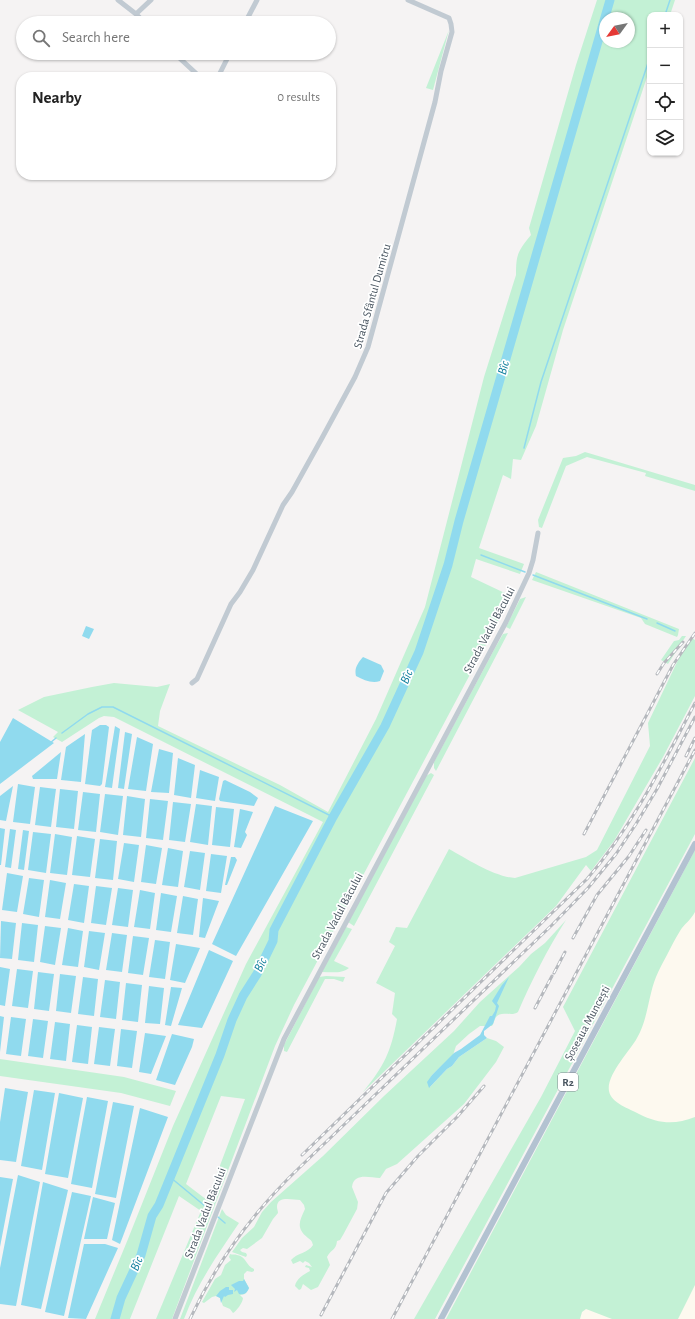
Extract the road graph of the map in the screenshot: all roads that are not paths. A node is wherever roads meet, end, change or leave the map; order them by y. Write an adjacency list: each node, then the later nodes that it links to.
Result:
1 (118, 0): 5 (street)
2 (151, 0): 5 (street)
3 (257, 0): 6 (street)
4 (408, 0): 12 (street, Strada Sfântul Dumitru)
5 (136, 14)
6 (249, 16)
7 (182, 60): 9 (street)
8 (226, 60): 10 (street)
9 (195, 72)
10 (220, 72)
11 (538, 533): 14 (street, Strada Vadul Bâcului)
12 (192, 683)
13 (695, 844): 15 (main road, Șoseaua Muncești / R2)
14 (175, 1319)
15 (441, 1319)

